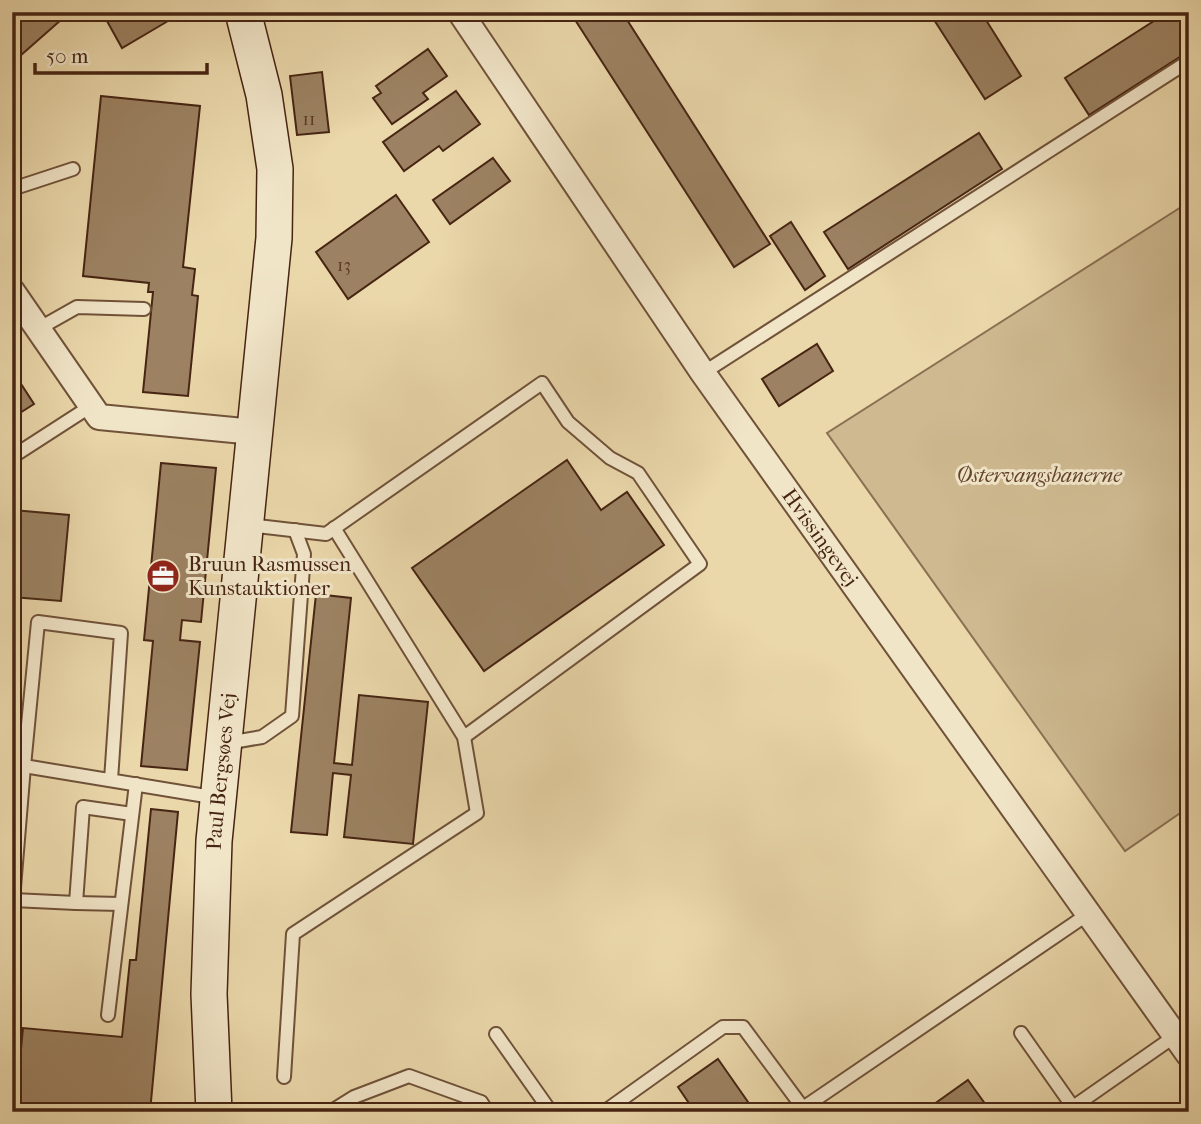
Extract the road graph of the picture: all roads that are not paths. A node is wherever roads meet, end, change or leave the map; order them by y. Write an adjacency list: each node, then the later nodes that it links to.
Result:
1 (243, 12): 11 (street, Paul Bergsøes Vej)
2 (460, 12): 9 (street, Hvissingevej)
3 (1189, 61): 9 (lane)
4 (74, 169): 5 (lane)
5 (12, 189)
6 (12, 291): 8 (street)
7 (145, 309): 8 (lane)
8 (38, 329): 10 (street)
9 (703, 373): 27 (street, Hvissingevej)
10 (91, 406): 11 (street); 12 (lane)
11 (254, 432): 13 (street, Paul Bergsøes Vej)
12 (12, 457)
13 (245, 525): 15 (lane); 17 (street, Paul Bergsøes Vej)
14 (334, 528): 15 (lane); 16 (lane); 16 (lane)
15 (295, 530): 17 (lane)
16 (464, 737): 32 (lane)
17 (224, 743): 21 (street, Paul Bergsøes Vej)
18 (24, 766): 19 (lane); 19 (lane); 23 (lane)
19 (111, 780): 20 (lane)
20 (136, 785): 21 (lane); 22 (lane)
21 (218, 798): 36 (street, Paul Bergsøes Vej)
22 (132, 814): 24 (lane); 25 (lane)
23 (13, 900): 24 (lane); 26 (lane)
24 (76, 903): 25 (lane)
25 (121, 904): 28 (lane)
26 (12, 912)
27 (1088, 914): 31 (street, Hvissingevej); 34 (lane)
28 (107, 1015)
29 (1021, 1033): 35 (lane)
30 (496, 1034): 39 (lane)
31 (1182, 1045): 35 (lane)
32 (284, 1077)
33 (484, 1107): 37 (lane); 38 (lane)
34 (801, 1110): 40 (lane)
35 (1070, 1110)
36 (214, 1112)
37 (330, 1112)
38 (463, 1112)
39 (551, 1112)
40 (604, 1112)

